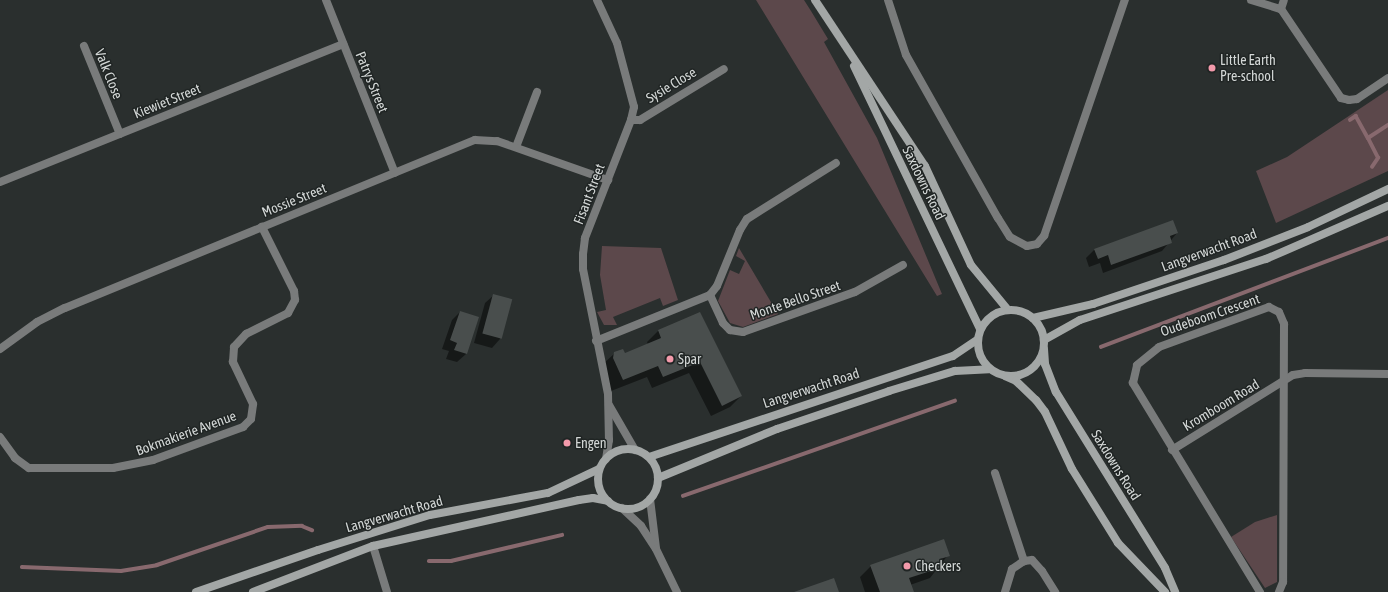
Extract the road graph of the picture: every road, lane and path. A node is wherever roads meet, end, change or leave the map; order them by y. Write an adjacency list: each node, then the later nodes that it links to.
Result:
1 (326, 0): 9 (street, Patrys Street)
2 (597, 0): 15 (street, Fisant Street)
3 (815, 0): 11 (street, Saxdowns Road)
4 (888, 0): 5 (street)
5 (1125, 0)
6 (1251, 0): 8 (street)
7 (1284, 0): 8 (street)
8 (1281, 10): 13 (street)
9 (343, 44): 16 (street, Kiewiet Street); 19 (street, Patrys Street)
10 (84, 46): 16 (street, Valk Close)
11 (846, 49): 27 (street, Saxdowns Road); 29 (street, Saxdowns Road)
12 (724, 69): 15 (street, Sysie Close)
13 (1388, 78)
14 (537, 92): 17 (street)
15 (631, 120): 20 (street, Fisant Street)
16 (120, 134): 21 (street, Kiewiet Street)
17 (516, 147): 19 (street, Mossie Street); 20 (street, Mossie Street)
18 (836, 163): 26 (street)
19 (395, 173): 24 (street, Mossie Street)
20 (608, 180): 32 (street, Fisant Street)
21 (0, 182)
22 (1388, 189): 28 (street, Langverwacht Road)
23 (1388, 206): 31 (street, Langverwacht Road)
24 (262, 227): 33 (street, Mossie Street); 40 (street, Bokmakierie Avenue)
25 (902, 265): 26 (street, Monte Bello Street)
26 (710, 295): 32 (street)
27 (1008, 310): 28 (street); 29 (street)
28 (1033, 318): 31 (street)
29 (980, 329): 30 (street)
30 (978, 339): 35 (street); 43 (street, Langverwacht Road)
31 (1044, 340): 34 (street)
32 (596, 341): 39 (street, Fisant Street)
33 (0, 349)
34 (1044, 349): 37 (street); 61 (street, Saxdowns Road)
35 (989, 369): 37 (street); 47 (street, Langverwacht Road)
36 (1388, 374): 38 (street, Kromboom Road)
37 (1004, 376): 60 (street)
38 (1283, 381): 42 (street, Kromboom Road); 42 (street, Oudeboom Crescent); 63 (street, Oudeboom Crescent)
39 (608, 404): 41 (street, Fisant Street); 44 (street, Fisant Street)
40 (0, 437)
41 (635, 450): 43 (street); 44 (street)
42 (1172, 450): 62 (street, Oudeboom Crescent)
43 (648, 457): 47 (street)
44 (606, 459): 45 (street)
45 (599, 469): 49 (street); 54 (street, Langverwacht Road)
46 (995, 474): 53 (street)
47 (658, 478): 48 (street)
48 (650, 499): 50 (street); 52 (street)
49 (608, 501): 50 (street); 51 (street, Langverwacht Road)
50 (622, 508): 52 (street)
51 (373, 546): 55 (street, Langverwacht Road); 56 (street)
52 (656, 549): 57 (street)
53 (1024, 561): 58 (street); 59 (street)
54 (196, 592)
55 (253, 592)
56 (388, 592)
57 (677, 592)
58 (1005, 592)
59 (1055, 592)
60 (1165, 592)
61 (1175, 592)
62 (1260, 592)
63 (1279, 592)

